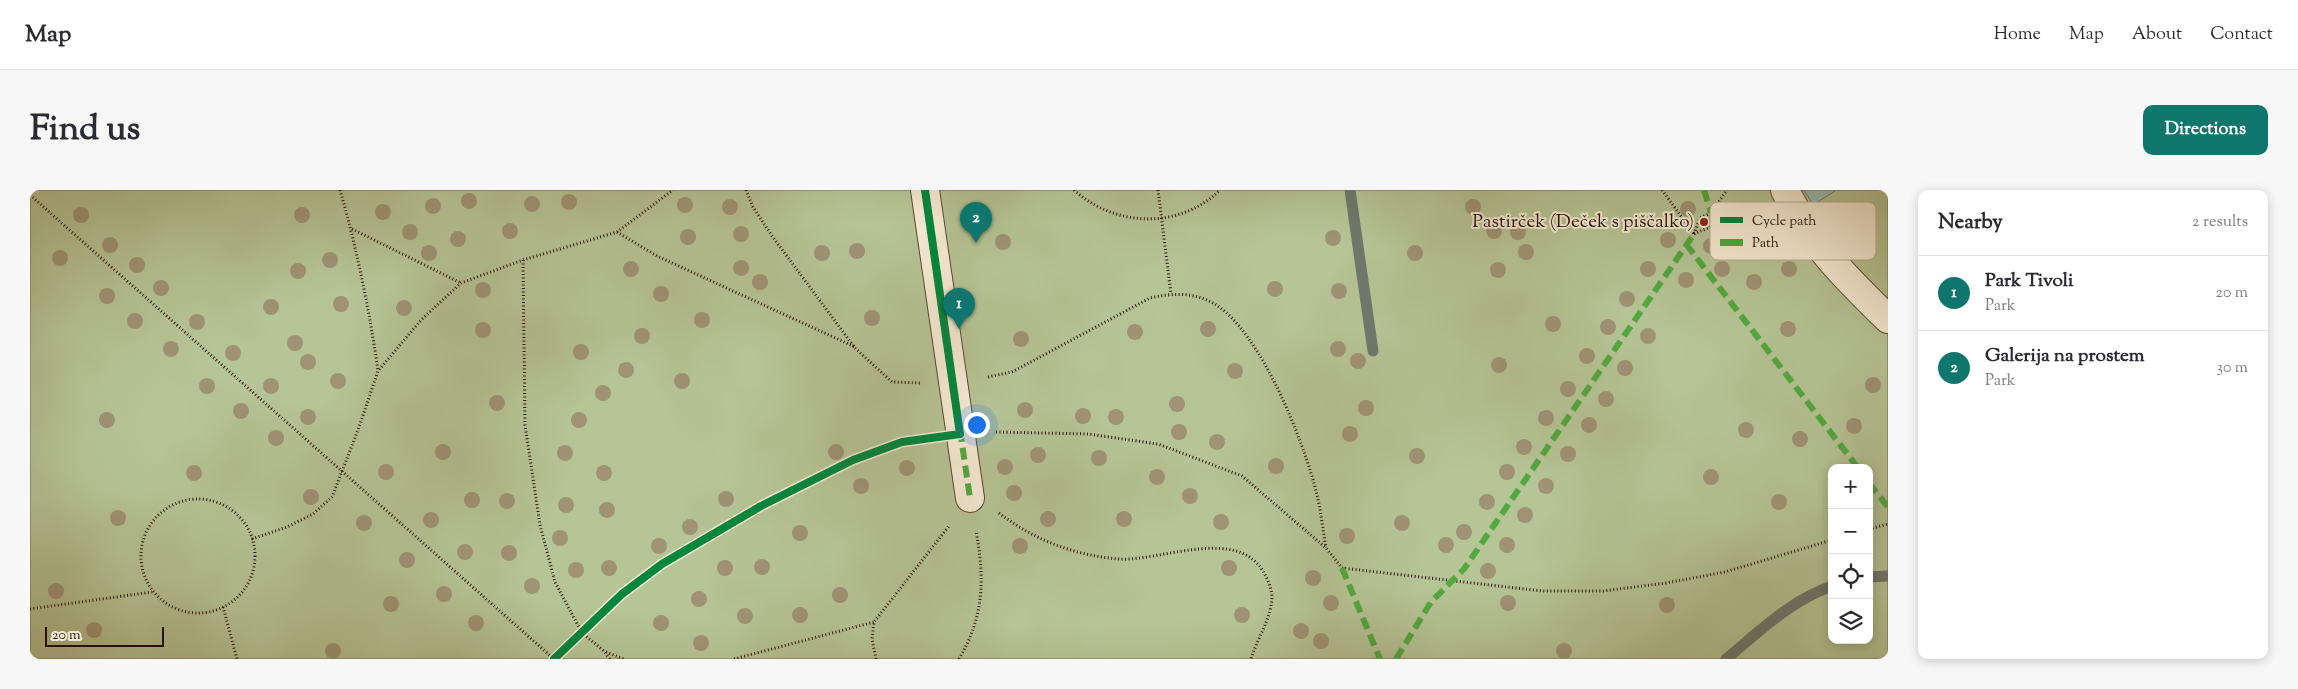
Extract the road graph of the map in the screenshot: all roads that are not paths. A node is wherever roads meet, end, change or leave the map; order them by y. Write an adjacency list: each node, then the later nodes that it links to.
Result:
1 (925, 190): 6 (street)
2 (1785, 190): 3 (street)
3 (1792, 202)
4 (1829, 260): 5 (street)
5 (1888, 319)
6 (970, 498)

